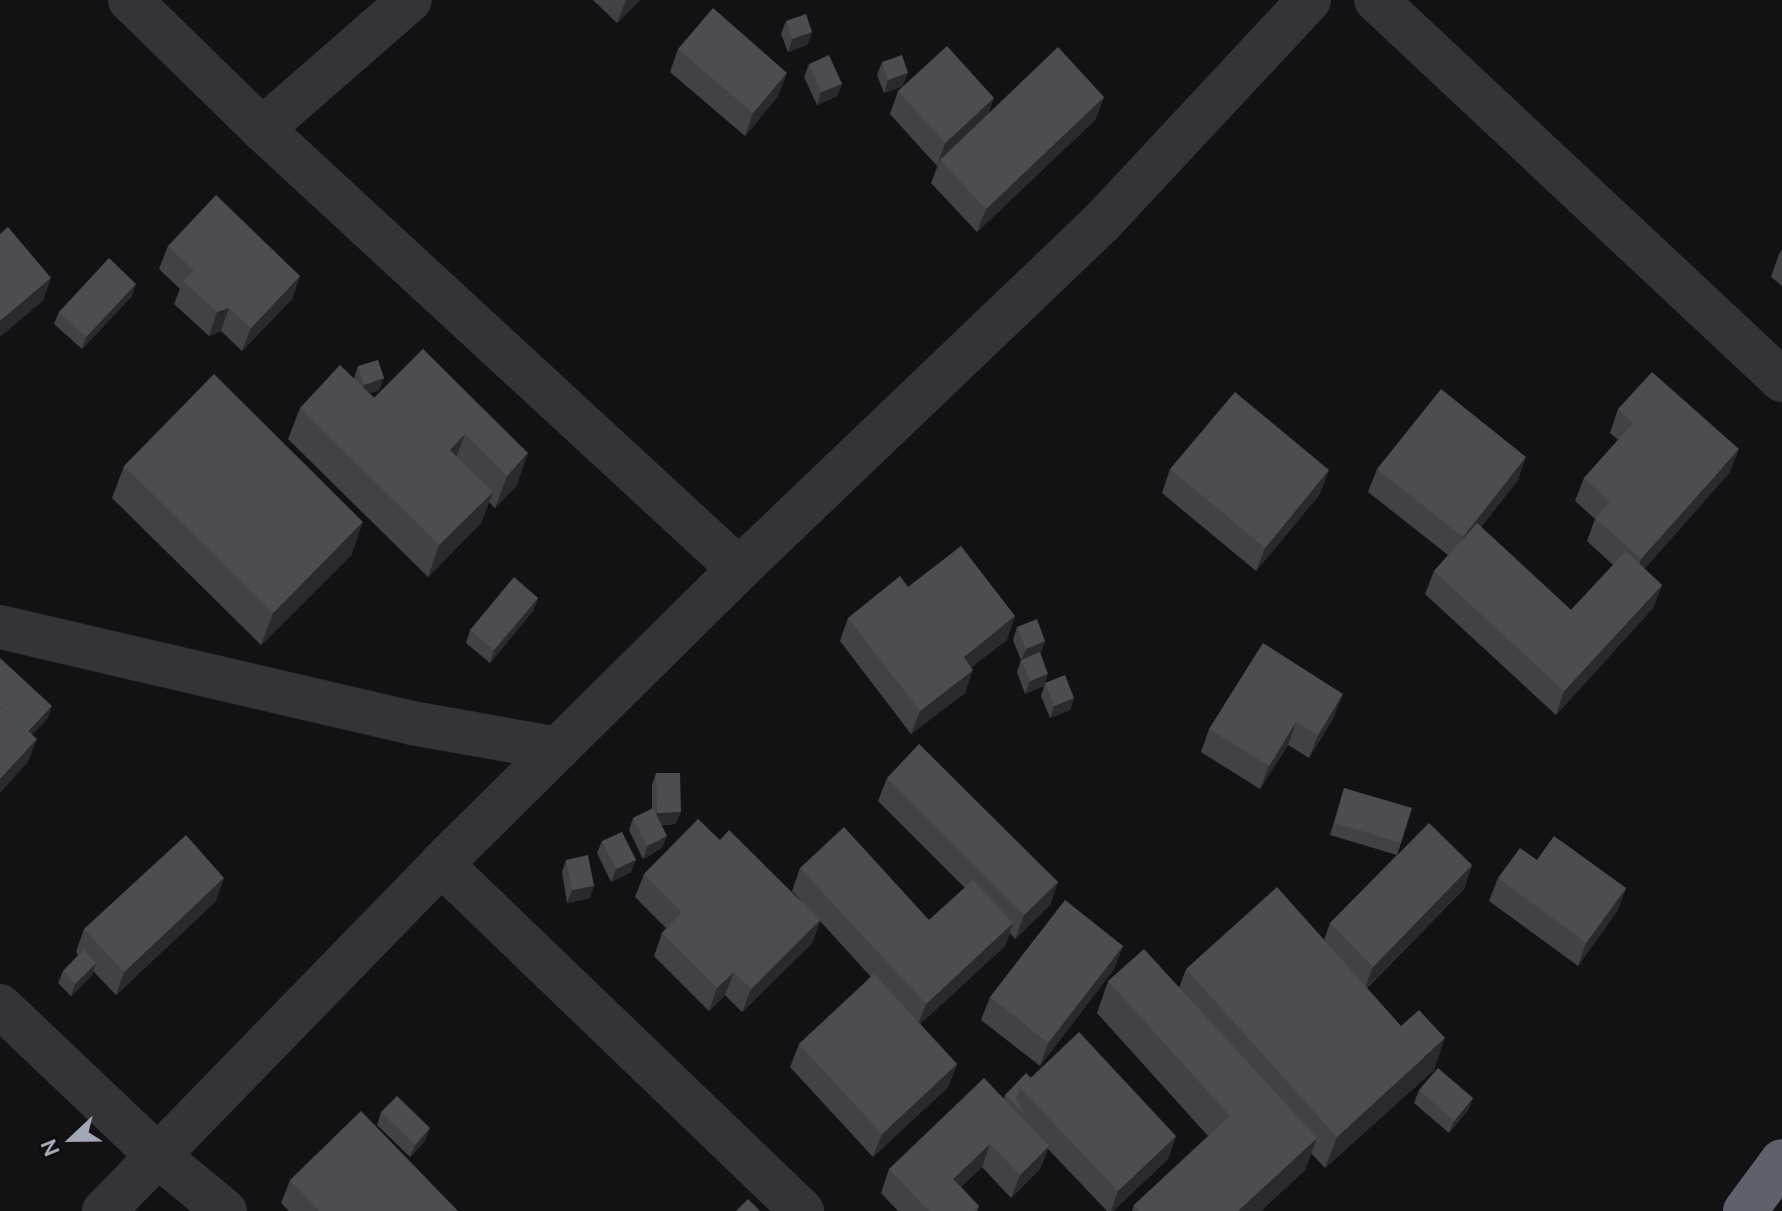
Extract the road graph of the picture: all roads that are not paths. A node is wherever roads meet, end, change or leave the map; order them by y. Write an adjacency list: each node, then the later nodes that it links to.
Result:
1 (130, 0): 5 (street)
2 (410, 0): 5 (street)
3 (1309, 0): 7 (street)
4 (1376, 0): 6 (street)
5 (262, 129): 7 (street)
6 (1782, 380)
7 (739, 569): 9 (street)
8 (0, 627): 9 (street)
9 (558, 749): 10 (street)
10 (441, 864): 12 (street); 16 (street)
11 (0, 1006): 12 (street)
12 (157, 1155): 14 (street); 15 (street)
13 (1782, 1161): 17 (highway)
14 (104, 1211)
15 (225, 1211)
16 (802, 1211)
17 (1745, 1211)

